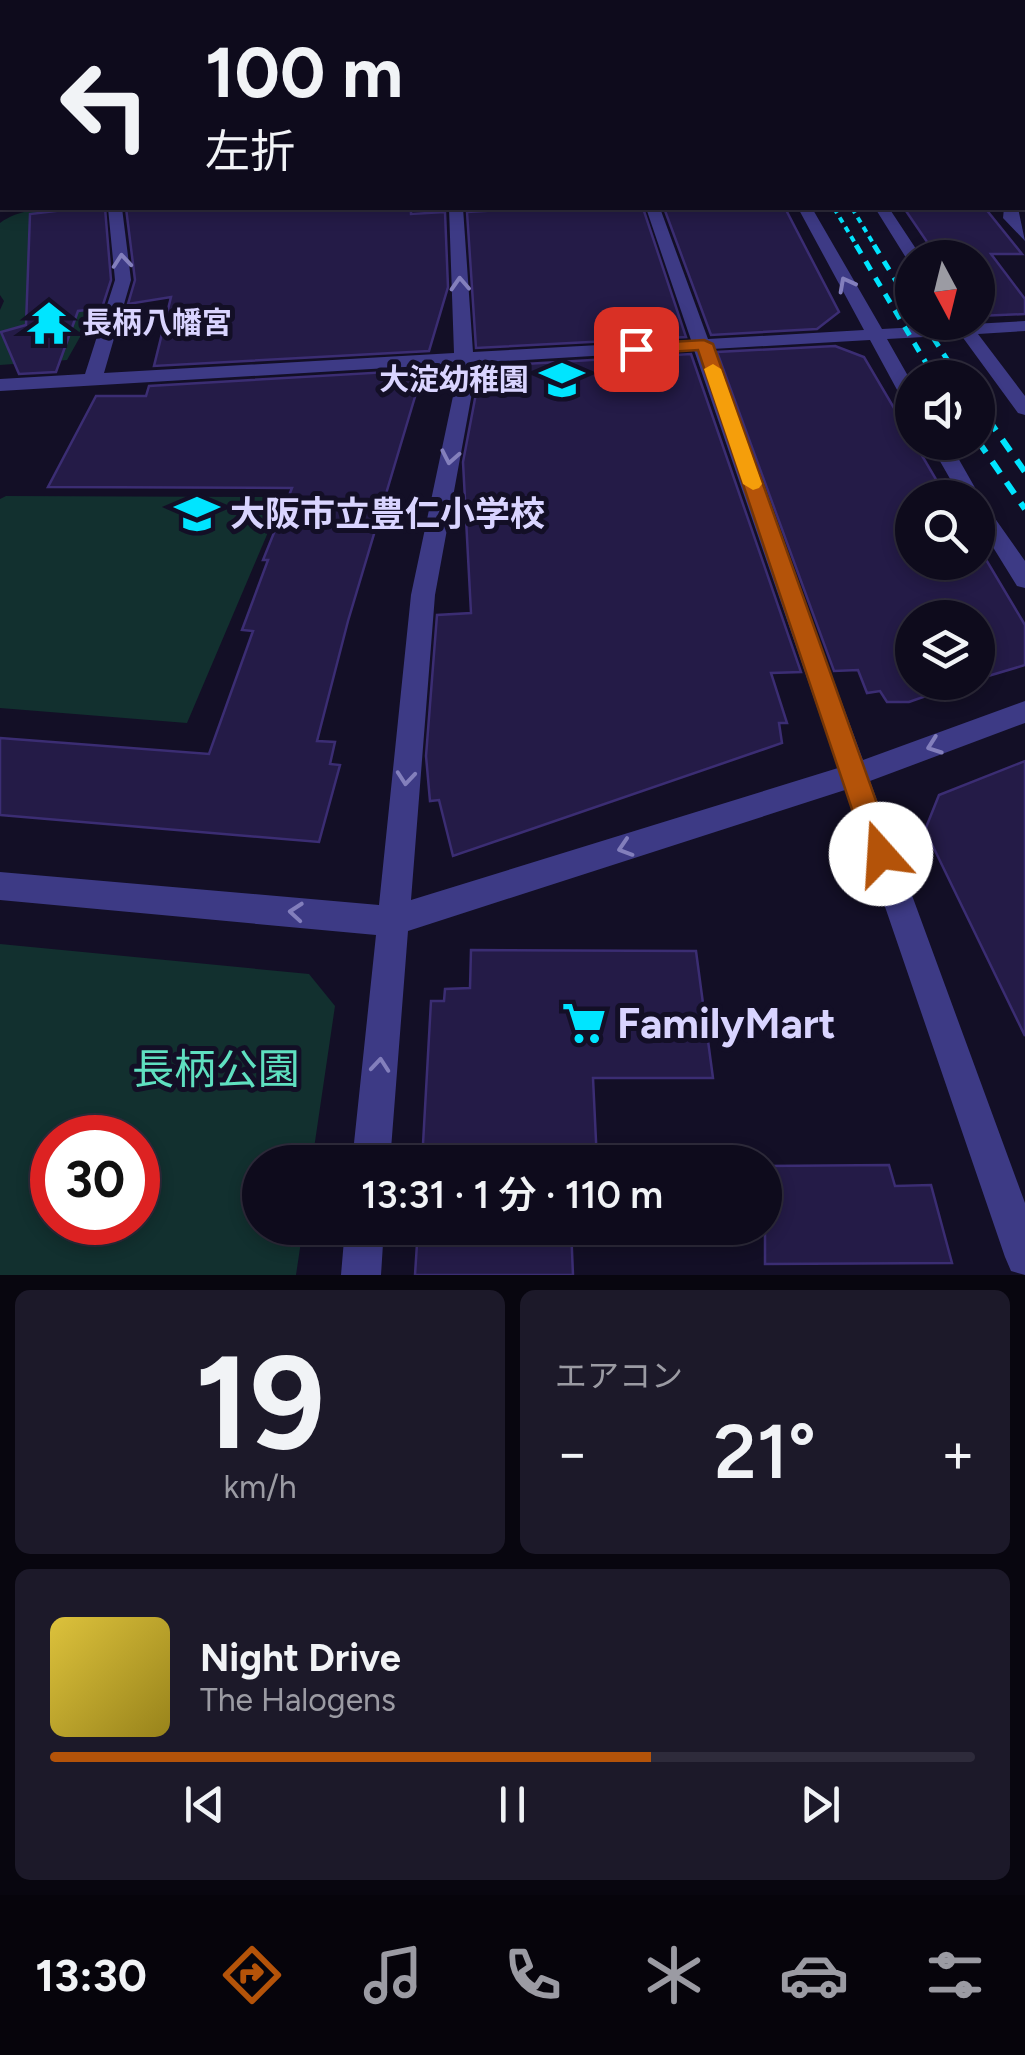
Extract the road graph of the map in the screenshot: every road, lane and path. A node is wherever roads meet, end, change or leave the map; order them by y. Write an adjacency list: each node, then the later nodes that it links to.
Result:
1 (115, 210): 17 (street, one-way to 1)
2 (456, 210): 15 (street, one-way to 2)
3 (654, 210): 14 (street)
4 (806, 210): 12 (street, one-way to 4)
5 (883, 210): 8 (street)
6 (1012, 210): 7 (street)
7 (1025, 236)
8 (902, 240)
9 (995, 326): 10 (street)
10 (1025, 326)
11 (895, 330): 12 (street)
12 (872, 332): 14 (street); 16 (street)
13 (973, 340): 19 (street)
14 (704, 344): 15 (street); 23 (street)
15 (464, 361): 17 (street); 25 (street, one-way to 25)
16 (895, 371)
17 (93, 380): 18 (street)
18 (0, 385)
19 (1025, 409)
20 (995, 533): 21 (street)
21 (1025, 580)
22 (1025, 712): 23 (street, one-way to 23)
23 (854, 775): 25 (street, one-way to 25); 28 (street)
24 (0, 886): 25 (street, one-way to 24)
25 (393, 921): 26 (street, one-way to 25)
26 (373, 1145)
27 (364, 1245): 29 (street)
28 (1025, 1258)
29 (361, 1275)

